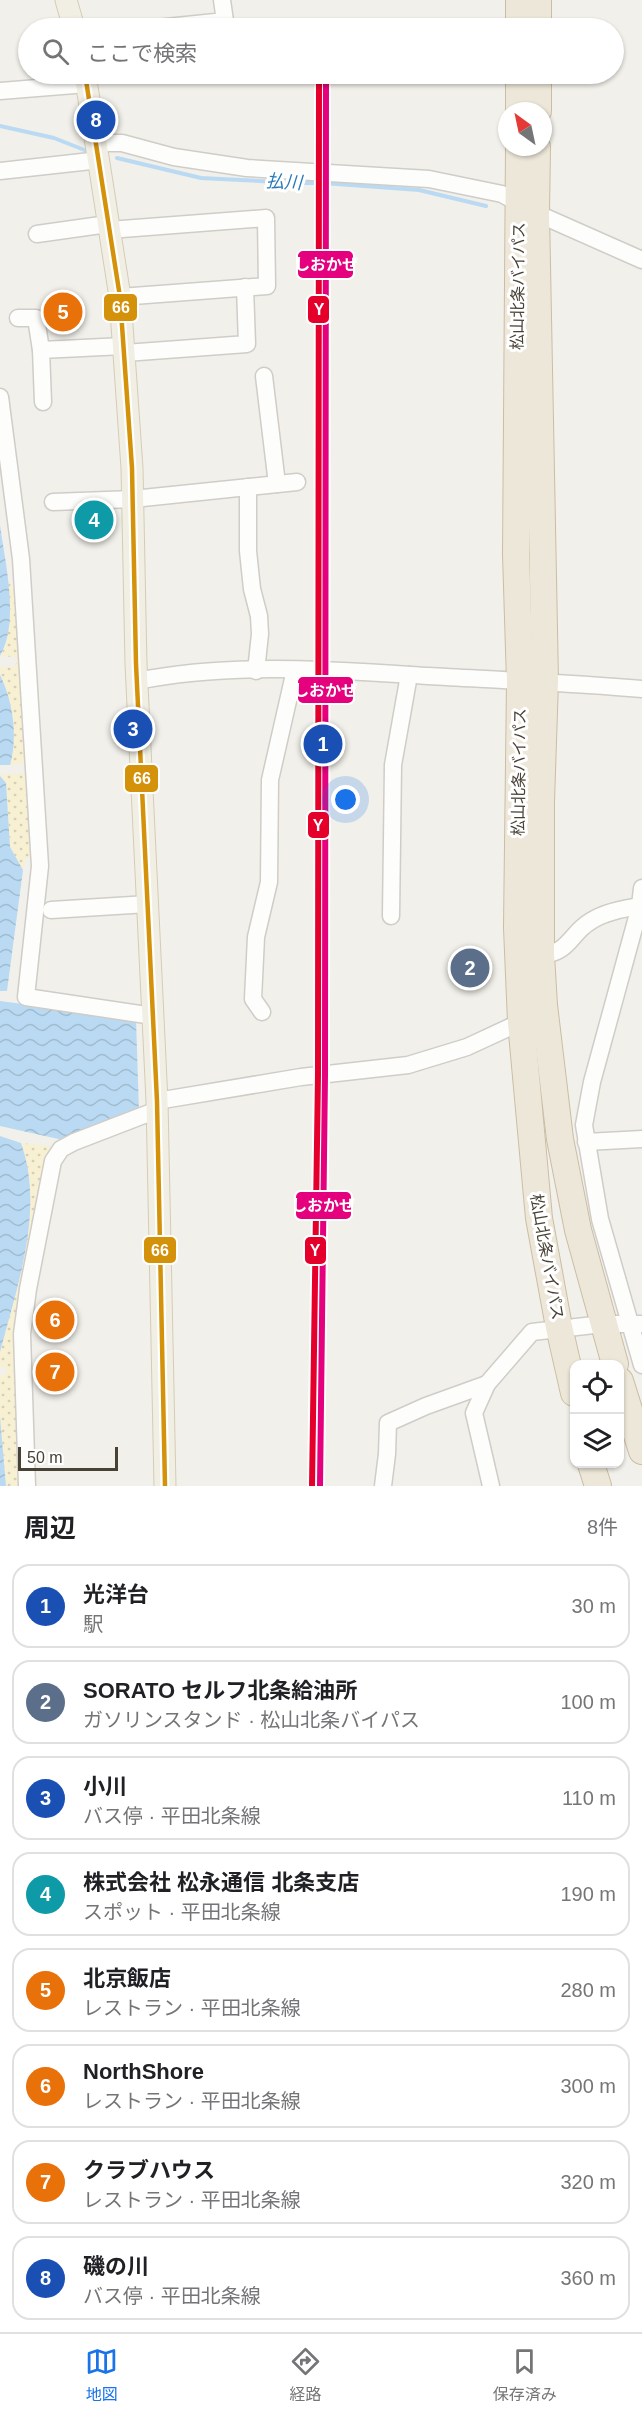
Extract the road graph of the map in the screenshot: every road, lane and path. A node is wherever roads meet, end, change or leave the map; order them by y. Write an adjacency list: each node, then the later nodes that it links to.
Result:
1 (66, 0): 5 (main road)
2 (222, 0): 6 (street)
3 (519, 0): 7 (highway)
4 (538, 0): 8 (highway)
5 (71, 18)
6 (225, 18)
7 (519, 18)
8 (538, 18)
9 (50, 84): 13 (street)
10 (87, 84): 16 (main road)
11 (519, 84): 14 (highway)
12 (538, 84): 15 (highway)
13 (0, 91)
14 (519, 102)
15 (538, 102)
16 (99, 152): 19 (street); 20 (street); 21 (main road)
17 (520, 156): 20 (highway, 松山北条バイパス)
18 (536, 156): 20 (highway, 松山北条バイパス)
19 (0, 171)
20 (528, 207): 23 (street); 41 (highway, 松山北条バイパス); 42 (highway, 松山北条バイパス)
21 (108, 227): 22 (street); 24 (street); 25 (main road)
22 (37, 234)
23 (642, 260)
24 (245, 287): 25 (street); 27 (street)
25 (120, 297): 27 (main road)
26 (18, 318): 28 (street)
27 (124, 349): 28 (street); 35 (main road)
28 (41, 350): 31 (street)
29 (264, 376): 33 (street)
30 (0, 397): 51 (street)
31 (43, 402)
32 (297, 482): 33 (street)
33 (277, 484): 34 (street)
34 (248, 487): 35 (street); 38 (street)
35 (133, 499): 36 (street); 40 (main road)
36 (53, 502)
37 (295, 670): 38 (street); 39 (street); 50 (street)
38 (256, 671): 40 (street)
39 (409, 675): 42 (street); 48 (street)
40 (137, 681): 45 (main road)
41 (545, 681): 42 (street); 43 (street); 49 (highway, 松山北条バイパス)
42 (520, 682): 52 (highway, 松山北条バイパス)
43 (642, 689)
44 (642, 888): 46 (street)
45 (148, 904): 47 (street); 51 (main road)
46 (641, 906): 49 (street); 54 (street)
47 (51, 910)
48 (391, 916)
49 (541, 955): 54 (highway, 松山北条バイパス)
50 (262, 1012)
51 (153, 1016): 53 (main road)
52 (521, 1022): 53 (street); 58 (highway, 松山北条バイパス)
53 (157, 1106): 66 (street); 67 (main road)
54 (576, 1132): 55 (street); 56 (street); 57 (highway, 松山北条バイパス)
55 (642, 1139)
56 (635, 1323): 57 (street); 60 (street)
57 (603, 1324): 58 (street); 59 (highway, 松山北条バイパス)
58 (559, 1327): 61 (highway, 松山北条バイパス); 62 (street)
59 (614, 1360)
60 (642, 1365)
61 (570, 1375)
62 (487, 1384): 68 (street); 69 (street)
63 (624, 1394): 64 (highway)
64 (642, 1451)
65 (592, 1468): 70 (highway)
66 (27, 1486)
67 (165, 1486)
68 (383, 1486)
69 (490, 1486)
70 (598, 1486)

